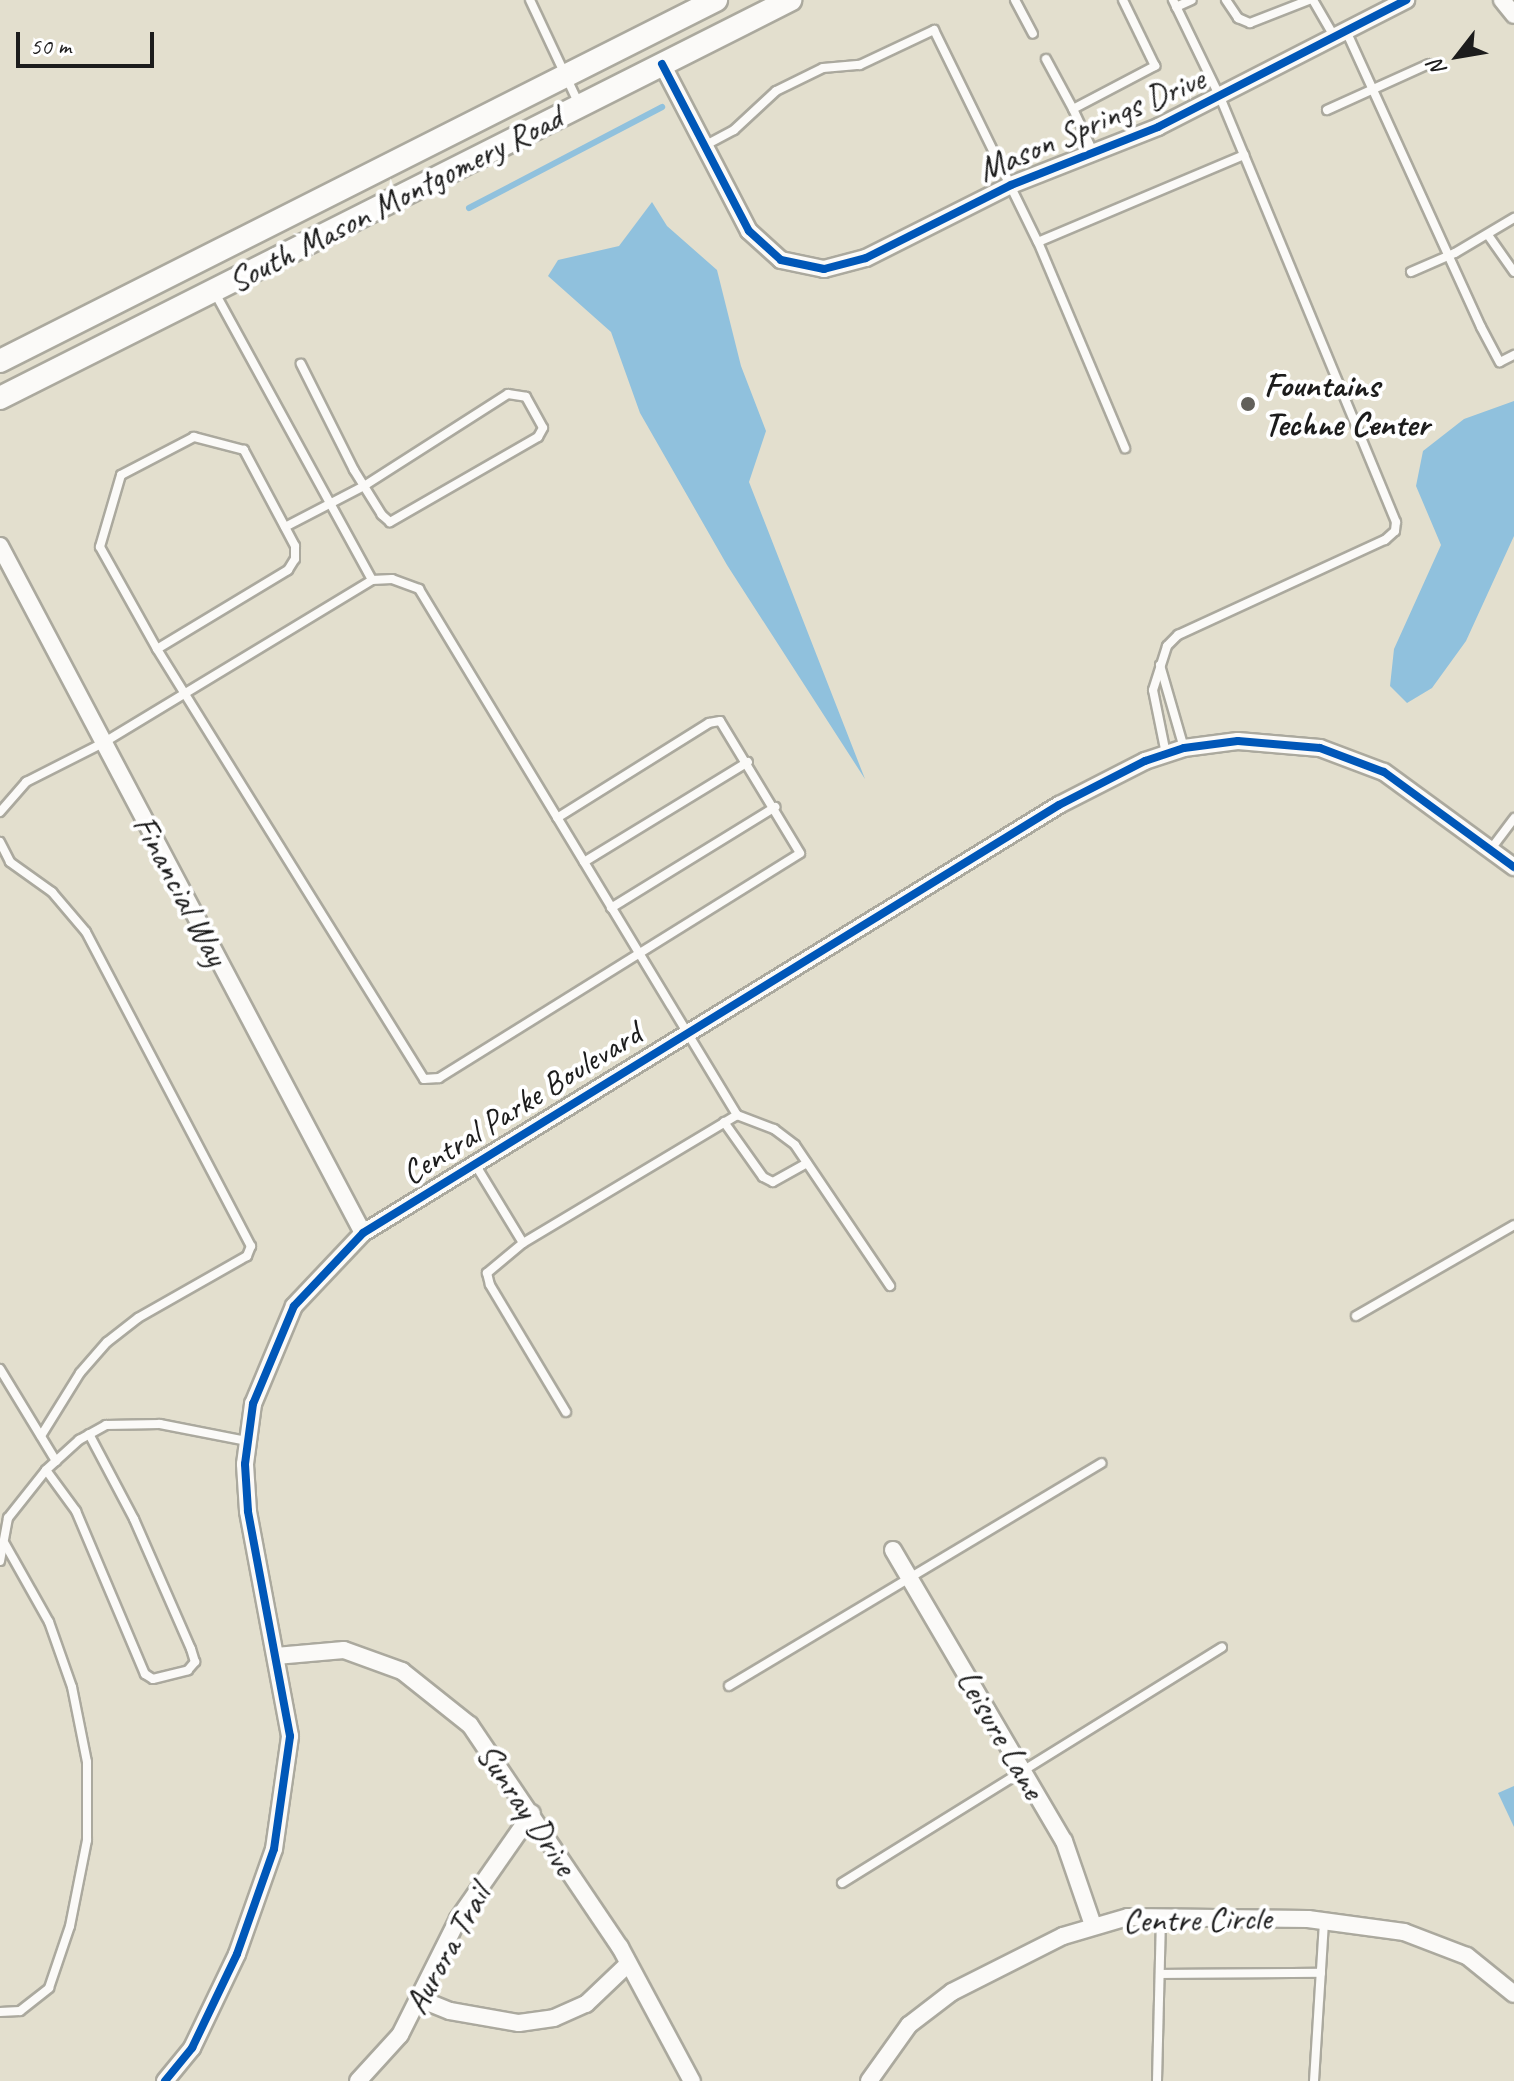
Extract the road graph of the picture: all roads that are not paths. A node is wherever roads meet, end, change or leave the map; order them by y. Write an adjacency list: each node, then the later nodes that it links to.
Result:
1 (530, 0): 18 (lane)
2 (716, 0): 18 (main road, South Mason Montgomery Road)
3 (790, 0): 16 (main road, South Mason Montgomery Road)
4 (1015, 0): 13 (lane)
5 (1123, 0): 22 (lane)
6 (1192, 0): 11 (lane)
7 (1226, 0): 8 (lane)
8 (1311, 0): 14 (lane)
9 (1406, 0): 14 (street, Mason Springs Drive)
10 (1502, 0): 12 (street)
11 (1175, 4): 20 (lane)
12 (1514, 15)
13 (1033, 34)
14 (1341, 36): 19 (lane); 20 (street, Mason Springs Drive)
15 (1046, 59): 22 (lane)
16 (662, 64): 21 (main road, South Mason Montgomery Road); 24 (street, Mason Springs Drive)
17 (1429, 64): 19 (lane)
18 (566, 75): 21 (lane); 36 (main road, South Mason Montgomery Road)
19 (1377, 89): 23 (lane); 31 (lane)
20 (1220, 97): 25 (street, Mason Springs Drive); 26 (lane)
21 (580, 106): 34 (main road, South Mason Montgomery Road)
22 (1073, 109): 25 (lane)
23 (1327, 110)
24 (704, 146): 27 (street, Mason Springs Drive); 27 (lane)
25 (1093, 152): 27 (street, Mason Springs Drive)
26 (1244, 155): 30 (lane); 46 (lane)
27 (1011, 185): 30 (lane)
28 (1514, 218): 29 (lane)
29 (1488, 235): 31 (lane); 33 (lane)
30 (1038, 242): 39 (lane)
31 (1448, 256): 32 (lane); 35 (lane)
32 (1411, 272)
33 (1514, 272)
34 (214, 290): 38 (main road, South Mason Montgomery Road); 41 (lane)
35 (1514, 355)
36 (0, 361)
37 (301, 364): 40 (lane)
38 (0, 398)
39 (1125, 448)
40 (364, 486): 40 (lane); 41 (lane)
41 (331, 504): 42 (lane); 44 (lane)
42 (285, 527): 45 (lane); 45 (lane)
43 (0, 546): 48 (street, Financial Way)
44 (372, 580): 47 (lane); 54 (lane)
45 (157, 649): 47 (lane)
46 (1160, 664): 49 (lane); 50 (lane)
47 (187, 693): 48 (lane); 61 (lane)
48 (103, 743): 53 (lane); 68 (street, Financial Way)
49 (1184, 748): 50 (street, Central Parke Boulevard); 57 (street, Central Parke Boulevard)
50 (1166, 754): 62 (street, Central Parke Boulevard)
51 (748, 762): 52 (lane); 54 (lane); 58 (lane)
52 (775, 807): 60 (lane); 61 (lane)
53 (0, 812)
54 (557, 818): 58 (lane)
55 (1514, 818): 57 (lane)
56 (0, 842): 75 (lane)
57 (1491, 849): 59 (street, Central Parke Boulevard)
58 (584, 862): 60 (lane)
59 (1514, 867)
60 (611, 908): 61 (lane)
61 (638, 953): 62 (lane)
62 (686, 1032): 63 (lane); 65 (street, Central Parke Boulevard)
63 (737, 1115): 64 (lane); 66 (lane)
64 (724, 1122): 66 (lane); 69 (lane)
65 (474, 1162): 68 (street, Central Parke Boulevard); 69 (lane)
66 (807, 1163): 70 (lane)
67 (1514, 1225): 71 (lane)
68 (363, 1233): 76 (street, Central Parke Boulevard)
69 (523, 1243): 73 (lane)
70 (890, 1286)
71 (1356, 1316)
72 (0, 1369): 75 (lane)
73 (566, 1412)
74 (89, 1434): 76 (lane); 77 (lane); 79 (lane)
75 (41, 1436): 77 (lane)
76 (247, 1441): 86 (street, Central Parke Boulevard)
77 (56, 1461): 79 (lane)
78 (1101, 1463): 84 (lane)
79 (46, 1470): 80 (lane)
80 (4, 1518): 81 (lane)
81 (5, 1544): 83 (lane); 99 (lane)
82 (893, 1550): 84 (street, Leisure Lane)
83 (0, 1561)
84 (911, 1580): 87 (lane); 88 (street, Leisure Lane)
85 (1222, 1647): 88 (lane)
86 (276, 1656): 89 (street, Sunray Drive); 100 (street, Central Parke Boulevard)
87 (729, 1686)
88 (1024, 1773): 90 (lane); 93 (street, Leisure Lane)
89 (532, 1813): 94 (street, Sunray Drive); 98 (street, Aurora Trail)
90 (842, 1883)
91 (1161, 1915): 92 (street, Centre Circle); 93 (street, Centre Circle); 96 (lane)
92 (1324, 1920): 95 (lane); 97 (street, Centre Circle)
93 (1093, 1925): 103 (street, Centre Circle)
94 (628, 1964): 98 (street); 102 (street, Sunray Drive)
95 (1321, 1973): 96 (lane); 105 (lane)
96 (1160, 1974): 104 (lane)
97 (1514, 1994)
98 (420, 1999): 101 (street, Aurora Trail)
99 (0, 2012)
100 (165, 2081)
101 (358, 2081)
102 (692, 2081)
103 (869, 2081)
104 (1157, 2081)
105 (1314, 2081)

